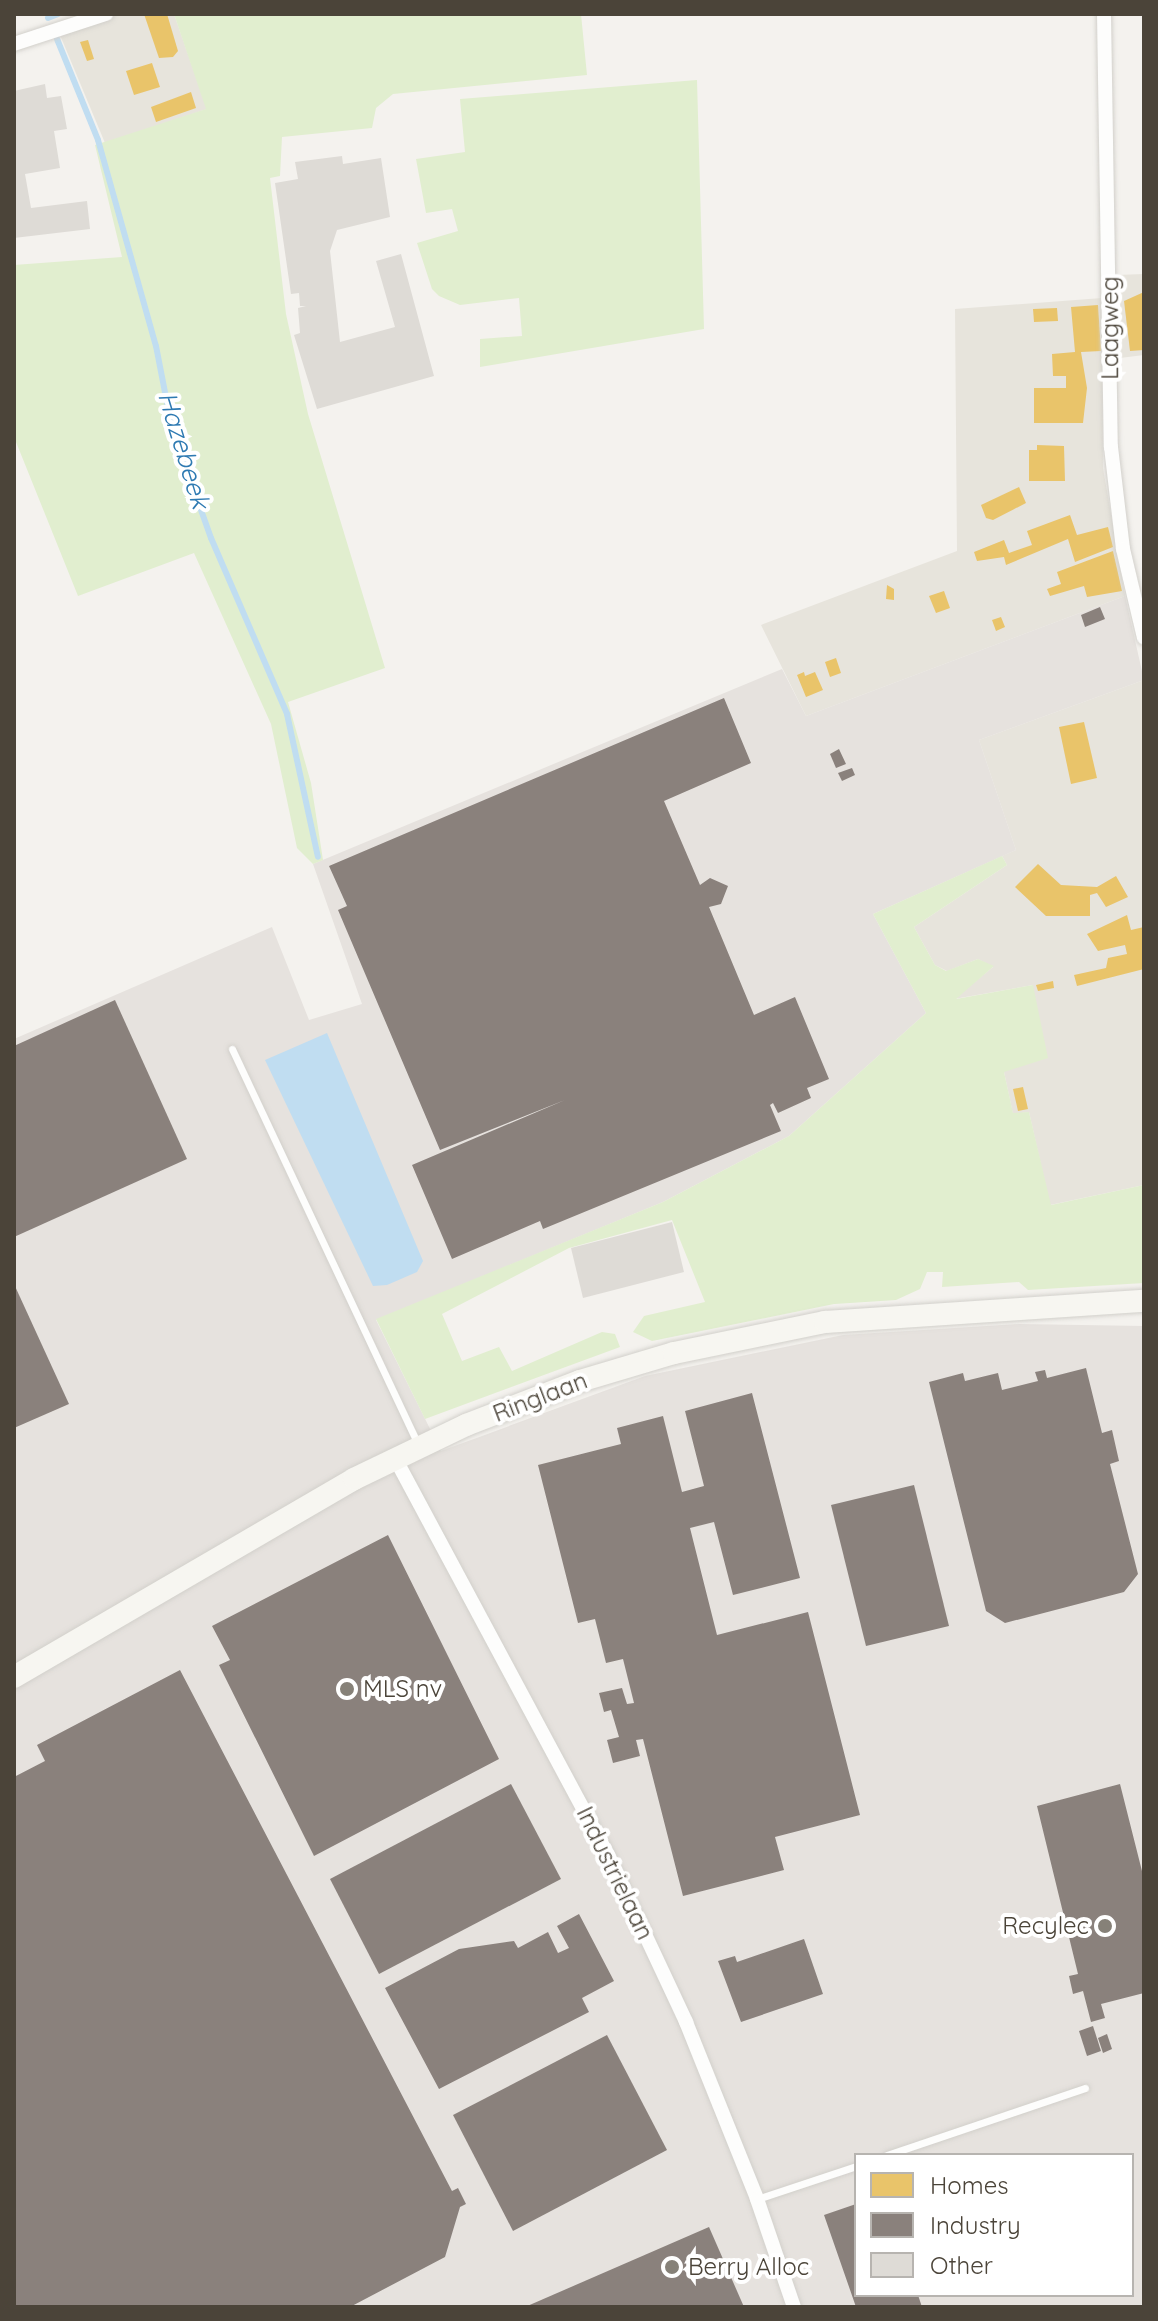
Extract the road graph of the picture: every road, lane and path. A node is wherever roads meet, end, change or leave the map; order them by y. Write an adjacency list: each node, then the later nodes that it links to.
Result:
1 (106, 14): 3 (street)
2 (1104, 14): 4 (street, Laagweg)
3 (14, 44)
4 (1144, 638)
5 (232, 1049): 7 (lane)
6 (1138, 1306): 7 (main road, Ringlaan)
7 (419, 1447): 8 (main road, Ringlaan)
8 (395, 1458): 9 (main road, Ringlaan); 13 (street, Industrielaan)
9 (14, 1677)
10 (1085, 2088): 11 (lane)
11 (893, 2153)
12 (854, 2167): 13 (lane)
13 (757, 2199): 14 (street, Industrielaan)
14 (794, 2307)

